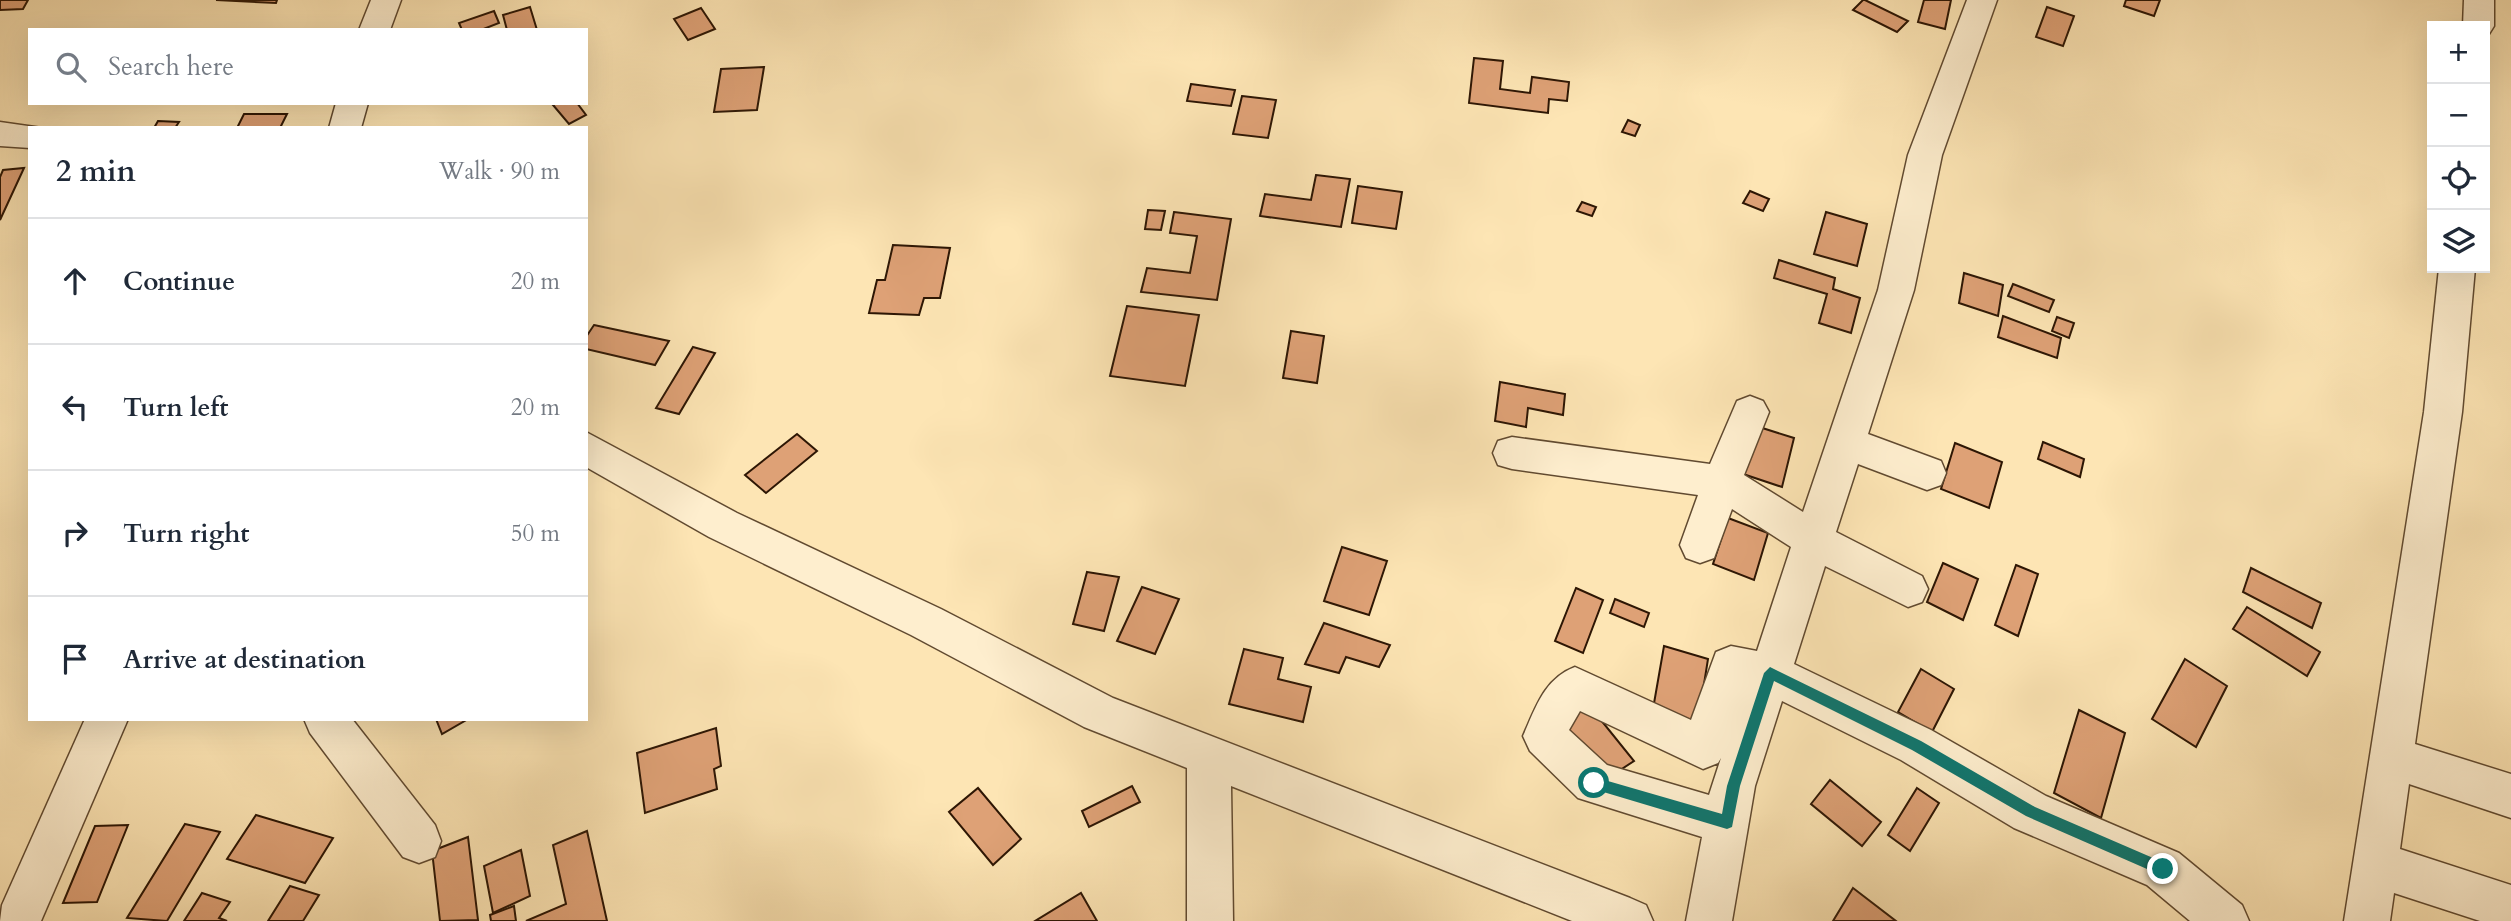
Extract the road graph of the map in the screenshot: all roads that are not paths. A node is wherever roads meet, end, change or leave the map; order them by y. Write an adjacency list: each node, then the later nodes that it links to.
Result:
1 (386, 0): 5 (street)
2 (1982, 0): 12 (street)
3 (2479, 0): 4 (street)
4 (2477, 21)
5 (375, 28)
6 (351, 105): 7 (street)
7 (346, 126)
8 (0, 134): 9 (street)
9 (28, 136)
10 (2457, 273): 24 (street)
11 (1750, 412): 16 (street)
12 (1847, 443): 15 (street); 17 (street)
13 (588, 450): 23 (street)
14 (1512, 453): 16 (street)
15 (1927, 473)
16 (1722, 482): 17 (street); 18 (street)
17 (1815, 541): 19 (street); 20 (street)
18 (1700, 545)
19 (1908, 589)
20 (1770, 673): 26 (street); 26 (street); 34 (street)
21 (106, 721): 30 (street)
22 (327, 721): 27 (street)
23 (1209, 756): 31 (street); 32 (street)
24 (2390, 757): 25 (street); 28 (street)
25 (2511, 796)
26 (1727, 822): 33 (street)
27 (419, 841)
28 (2375, 864): 29 (street); 35 (street)
29 (2511, 908)
30 (18, 921)
31 (1210, 921)
32 (1630, 921)
33 (1709, 921)
34 (2226, 921)
35 (2367, 921)

